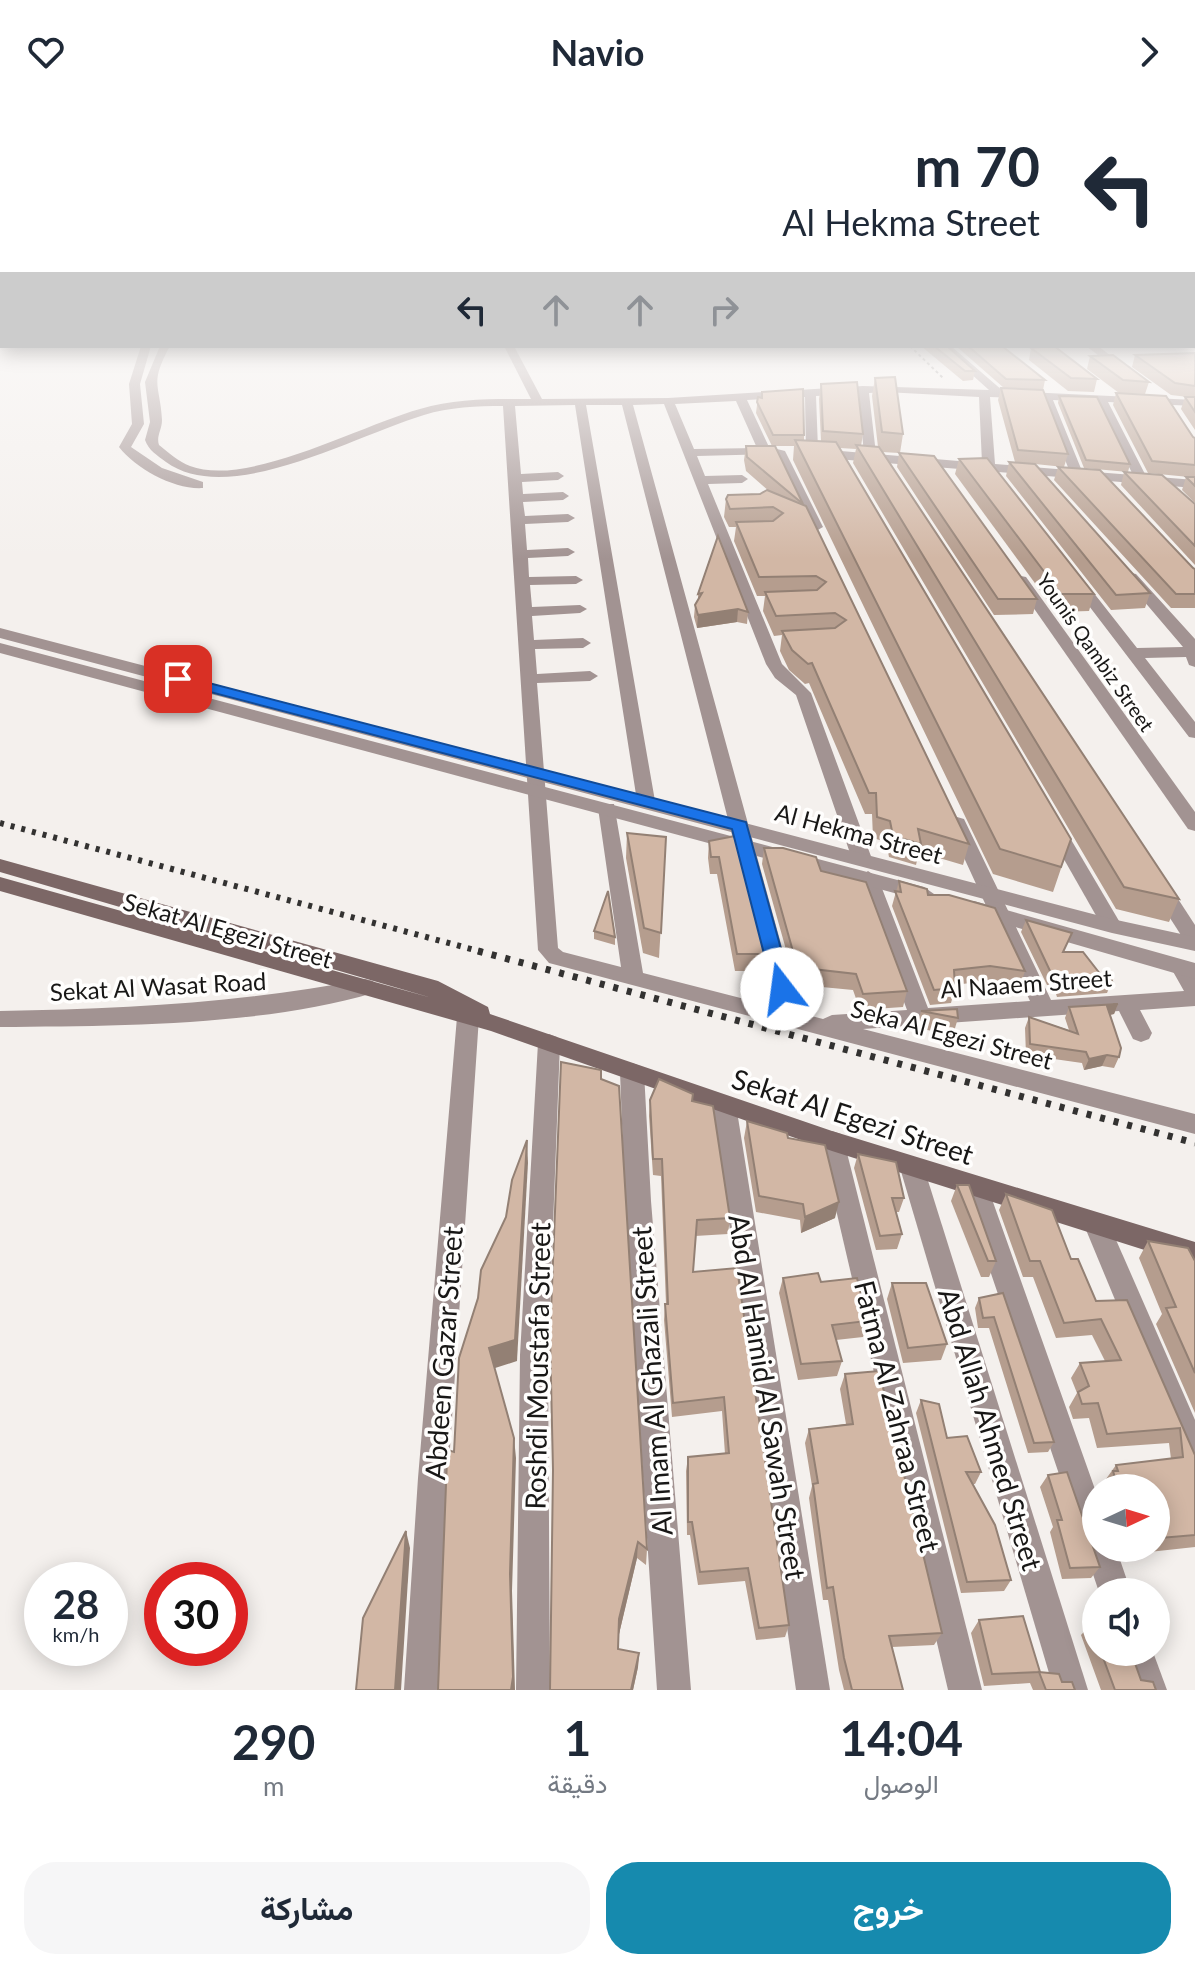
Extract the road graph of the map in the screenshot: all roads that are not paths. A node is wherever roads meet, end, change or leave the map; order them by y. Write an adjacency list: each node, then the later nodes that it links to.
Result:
1 (136, 411): 4 (street)
2 (156, 411): 3 (street)
3 (424, 411)
4 (479, 411)
5 (510, 411): 21 (street)
6 (581, 411): 56 (street)
7 (629, 411): 61 (street)
8 (672, 411): 16 (street)
9 (753, 411): 15 (street)
10 (803, 411): 15 (street)
11 (867, 411): 17 (street)
12 (985, 411): 18 (street)
13 (1052, 411): 20 (street)
14 (1107, 411): 25 (street)
15 (790, 452): 16 (street); 17 (street); 36 (street)
16 (689, 453): 24 (street)
17 (876, 457): 18 (street); 27 (street)
18 (989, 468): 20 (street); 29 (street)
19 (558, 476): 21 (street)
20 (1078, 476): 22 (street)
21 (516, 478): 33 (street)
22 (1103, 478): 25 (street); 31 (street)
23 (742, 479): 24 (street)
24 (700, 480): 63 (street)
25 (1142, 480): 26 (street)
26 (1163, 482): 28 (street); 30 (street)
27 (898, 484)
28 (1195, 484)
29 (1002, 486)
30 (1173, 492)
31 (1119, 494)
32 (563, 496): 33 (street)
33 (517, 498): 35 (street)
34 (568, 518): 35 (street)
35 (518, 520): 38 (street)
36 (822, 541)
37 (568, 552): 38 (street)
38 (521, 554): 43 (street)
39 (1119, 563): 51 (street)
40 (1066, 567): 50 (street)
41 (1013, 569): 60 (street, Younis Qambiz Street)
42 (576, 580): 43 (street)
43 (523, 581): 45 (street)
44 (580, 609): 45 (street)
45 (525, 612): 48 (street)
46 (0, 633): 55 (street, Al Hekma Street)
47 (583, 643): 48 (street)
48 (527, 645): 53 (street)
49 (0, 648): 55 (street, Al Hekma Street)
50 (1133, 653): 51 (street); 54 (street)
51 (1194, 655)
52 (590, 676): 53 (street)
53 (530, 679): 55 (street)
54 (1195, 733)
55 (534, 780): 56 (street, Al Hekma Street); 57 (street, Al Hekma Street); 71 (street, Seka Al Egezi Street)
56 (646, 801): 61 (street, Al Hekma Street)
57 (607, 808): 61 (street, Al Hekma Street); 71 (street)
58 (950, 808): 66 (street)
59 (1049, 817): 68 (street)
60 (1195, 825)
61 (742, 835): 63 (street, Al Hekma Street); 79 (street)
62 (0, 865): 81 (main road, Sekat Al Egezi Street)
63 (865, 869): 66 (street, Al Hekma Street); 67 (street, Al Hekma Street); 77 (street)
64 (1153, 875): 69 (street)
65 (0, 884): 72 (main road, Sekat Al Egezi Street)
66 (991, 894): 67 (street); 68 (street, Al Hekma Street)
67 (1002, 917): 70 (street, Al Hekma Street); 76 (street)
68 (1112, 926): 69 (street, Al Hekma Street)
69 (1195, 942)
70 (1188, 970): 73 (street)
71 (633, 978): 79 (street, Seka Al Egezi Street)
72 (365, 987): 78 (main road, Sekat Al Egezi Street); 80 (street, Sekat Al Wasat Road)
73 (1195, 991)
74 (1195, 998): 75 (street, Al Naaem Street)
75 (1126, 1003): 76 (street, Al Naaem Street); 83 (street)
76 (1044, 1008): 77 (street, Al Naaem Street)
77 (920, 1016): 82 (street, Al Naaem Street)
78 (468, 1017): 81 (main road, Sekat Al Egezi Street); 96 (street, Abdeen Gazar Street)
79 (790, 1018): 82 (street, Seka Al Egezi Street)
80 (0, 1019)
81 (496, 1024): 84 (main road, Sekat Al Egezi Street)
82 (813, 1024): 87 (street, Seka Al Egezi Street)
83 (1141, 1033)
84 (549, 1043): 85 (main road, Sekat Al Egezi Street); 97 (street, Roshdi Moustafa Street)
85 (632, 1072): 86 (main road, Sekat Al Egezi Street); 98 (street, Al Imam Al Ghazali Street)
86 (724, 1105): 88 (main road, Sekat Al Egezi Street); 99 (street, Abd Al Hamid Al Sawah Street)
87 (1195, 1124)
88 (832, 1141): 89 (main road, Sekat Al Egezi Street); 100 (street, Fatma Al Zahraa Street)
89 (912, 1168): 90 (main road, Sekat Al Egezi Street); 101 (street, Abd Allah Ahmed Street)
90 (975, 1188): 91 (main road, Sekat Al Egezi Street); 94 (street)
91 (1097, 1225): 92 (main road, Sekat Al Egezi Street); 93 (street)
92 (1195, 1254)
93 (1195, 1455)
94 (1082, 1496)
95 (1141, 1666): 102 (street)
96 (421, 1690)
97 (533, 1690)
98 (674, 1690)
99 (813, 1690)
100 (965, 1690)
101 (1071, 1690)
102 (1150, 1690)

